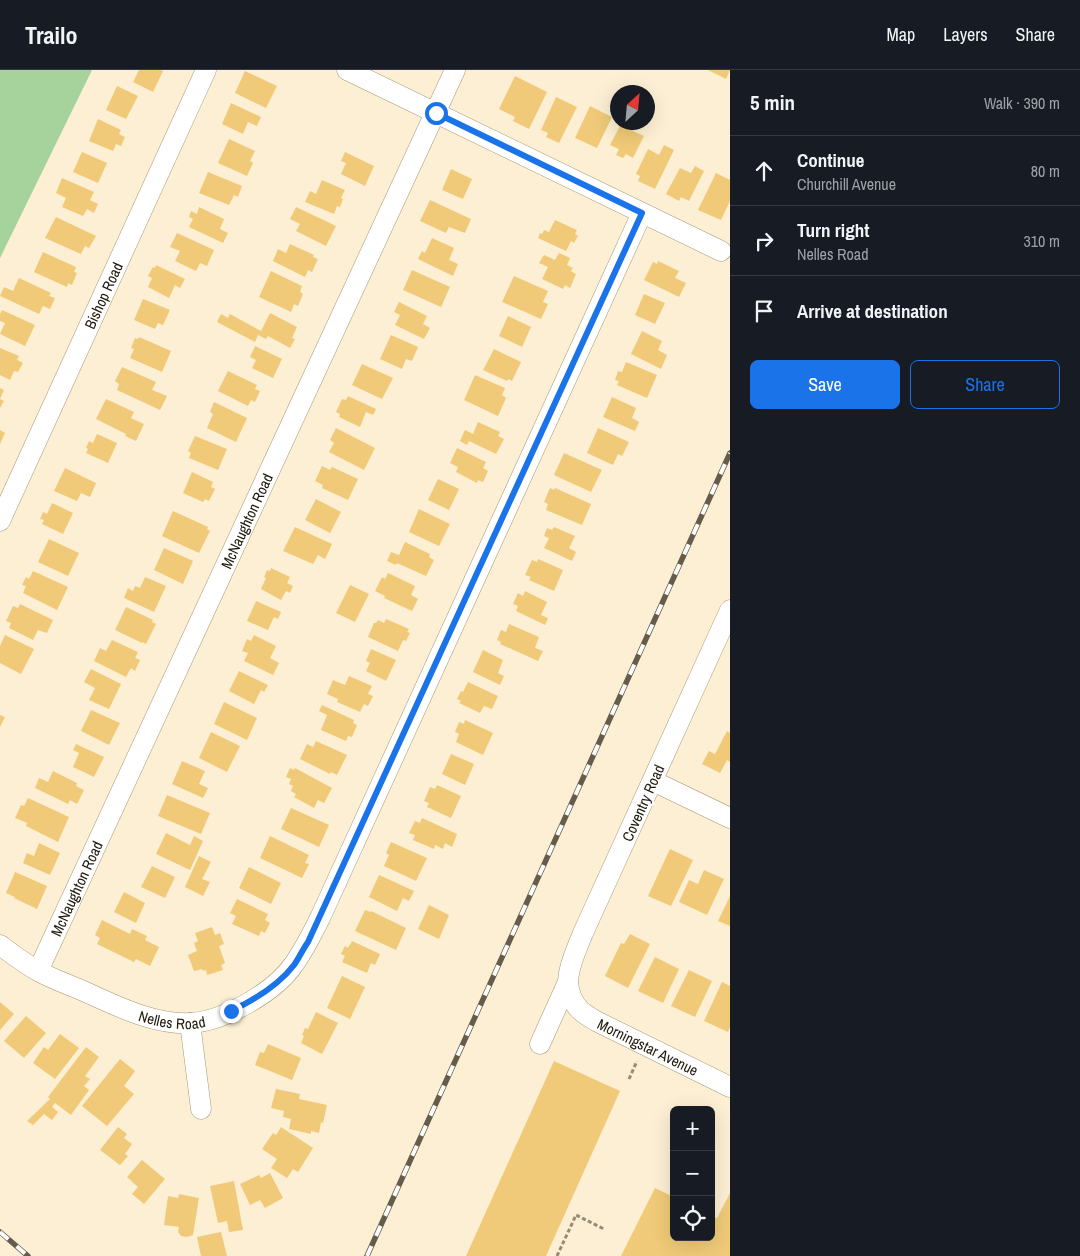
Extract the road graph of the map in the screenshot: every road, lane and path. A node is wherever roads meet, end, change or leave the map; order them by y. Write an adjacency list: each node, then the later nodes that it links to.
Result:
1 (206, 70): 7 (street, Bishop Road)
2 (347, 70): 4 (street)
3 (455, 70): 4 (street, McNaughton Road)
4 (436, 113): 5 (street); 12 (street, McNaughton Road)
5 (642, 213): 6 (street); 14 (street, Nelles Road)
6 (721, 251)
7 (0, 522)
8 (730, 610): 9 (street, Coventry Road)
9 (653, 781): 10 (street); 13 (street, Coventry Road)
10 (730, 818)
11 (0, 946): 12 (street, Nelles Road)
12 (38, 971): 14 (street, Nelles Road)
13 (569, 991): 15 (street, Coventry Road); 16 (street, Morningstar Avenue)
14 (190, 1023): 17 (street)
15 (540, 1044)
16 (730, 1087)
17 (201, 1109)
18 (604, 1229): 19 (path)
19 (557, 1256)

